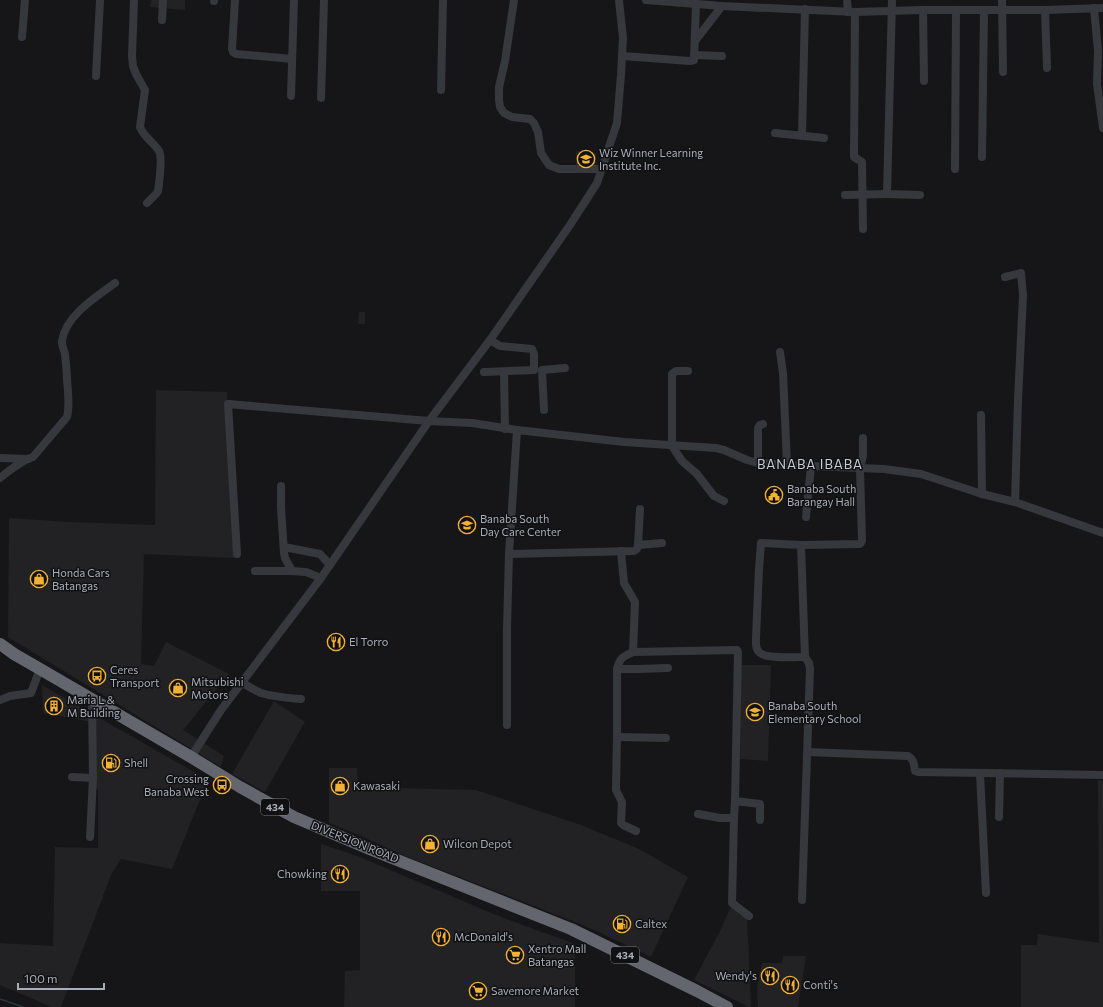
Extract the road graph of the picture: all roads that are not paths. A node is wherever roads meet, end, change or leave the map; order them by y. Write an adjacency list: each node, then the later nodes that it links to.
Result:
1 (25, 0): 29 (street)
2 (100, 0): 37 (street)
3 (134, 0): 54 (street)
4 (163, 0): 28 (street)
5 (236, 0): 34 (street)
6 (294, 0): 34 (street)
7 (324, 0): 42 (street)
8 (443, 0): 40 (street)
9 (514, 0): 49 (street)
10 (619, 0): 31 (street)
11 (646, 0): 15 (street)
12 (847, 0): 27 (street)
13 (892, 0): 26 (street)
14 (1002, 0): 24 (street)
15 (696, 4): 17 (street); 30 (street)
16 (767, 4): 17 (street); 20 (street)
17 (722, 6): 30 (street)
18 (1094, 8): 19 (street); 25 (street); 39 (street)
19 (1103, 8)
20 (805, 9): 27 (street); 45 (street)
21 (923, 10): 22 (street); 26 (street); 38 (street)
22 (956, 10): 23 (street); 48 (street)
23 (984, 10): 24 (street); 47 (street)
24 (1003, 10): 25 (street); 36 (street)
25 (1045, 10): 35 (street)
26 (892, 11): 27 (street); 51 (street)
27 (852, 12): 50 (street)
28 (162, 20)
29 (22, 37)
30 (694, 40): 32 (street)
31 (622, 56): 32 (street); 49 (street)
32 (694, 56): 33 (street)
33 (722, 56)
34 (292, 60): 41 (street)
35 (1047, 68)
36 (1003, 72)
37 (96, 76)
38 (924, 81)
39 (1100, 84): 43 (street)
40 (441, 90)
41 (291, 96)
42 (321, 98)
43 (1103, 128)
44 (775, 133): 45 (street)
45 (802, 136): 46 (street)
46 (824, 138)
47 (982, 157)
48 (955, 169)
49 (602, 170): 58 (street)
50 (863, 194): 51 (street); 52 (street); 55 (street)
51 (887, 194): 53 (street)
52 (844, 195)
53 (920, 195)
54 (147, 203)
55 (863, 229)
56 (1005, 277): 83 (street)
57 (115, 283): 74 (street)
58 (490, 340): 61 (street); 67 (street)
59 (780, 352): 76 (street)
60 (565, 368): 61 (street)
61 (538, 370): 64 (street); 65 (street)
62 (688, 371): 72 (street)
63 (484, 372): 64 (street)
64 (504, 372): 69 (street)
65 (544, 410)
66 (981, 415): 81 (street)
67 (429, 421): 69 (street); 92 (street); 94 (street)
68 (763, 424): 75 (street)
69 (504, 429): 70 (street)
70 (517, 430): 72 (street); 93 (street)
71 (863, 438): 78 (street)
72 (672, 446): 75 (street); 82 (street)
73 (0, 458): 74 (street)
74 (29, 459): 79 (street)
75 (758, 463): 76 (street)
76 (787, 466): 77 (street)
77 (811, 466): 78 (street); 85 (street)
78 (860, 468): 81 (street); 89 (street)
79 (0, 478)
80 (281, 486): 90 (street)
81 (982, 494): 83 (street)
82 (724, 500)
83 (1015, 502): 86 (street)
84 (640, 509): 88 (street)
85 (806, 517)
86 (1103, 533)
87 (662, 543): 88 (street)
88 (638, 545): 91 (street)
89 (801, 545): 100 (street); 100 (street)
90 (284, 547): 94 (street); 96 (street)
91 (620, 551): 93 (street); 99 (street)
92 (237, 554)
93 (509, 554): 108 (street)
94 (330, 565): 97 (street)
95 (255, 571): 96 (street)
96 (292, 571): 97 (street)
97 (321, 578): 104 (street)
98 (0, 644): 103 (highway, DIVERSION ROAD / 434)
99 (633, 652): 102 (street); 118 (street)
100 (805, 657): 111 (street)
101 (668, 668): 102 (street)
102 (617, 669): 109 (street)
103 (40, 670): 105 (highway, DIVERSION ROAD / 434); 107 (street)
104 (241, 682): 106 (street); 112 (street)
105 (92, 699): 112 (highway, DIVERSION ROAD / 434); 117 (street)
106 (301, 699)
107 (0, 700)
108 (507, 725)
109 (618, 737): 110 (street); 123 (street)
110 (666, 738)
111 (808, 752): 113 (street); 126 (street)
112 (191, 757): 128 (highway, DIVERSION ROAD / 434)
113 (980, 773): 114 (street); 125 (street)
114 (1000, 773): 115 (street); 120 (street)
115 (1103, 775)
116 (72, 777): 117 (street)
117 (93, 778): 124 (street)
118 (735, 801): 121 (street); 122 (street)
119 (698, 814): 121 (street)
120 (999, 817)
121 (734, 818): 127 (street)
122 (760, 820)
123 (636, 831)
124 (90, 837)
125 (986, 893)
126 (802, 900)
127 (749, 916)
128 (726, 1007)

